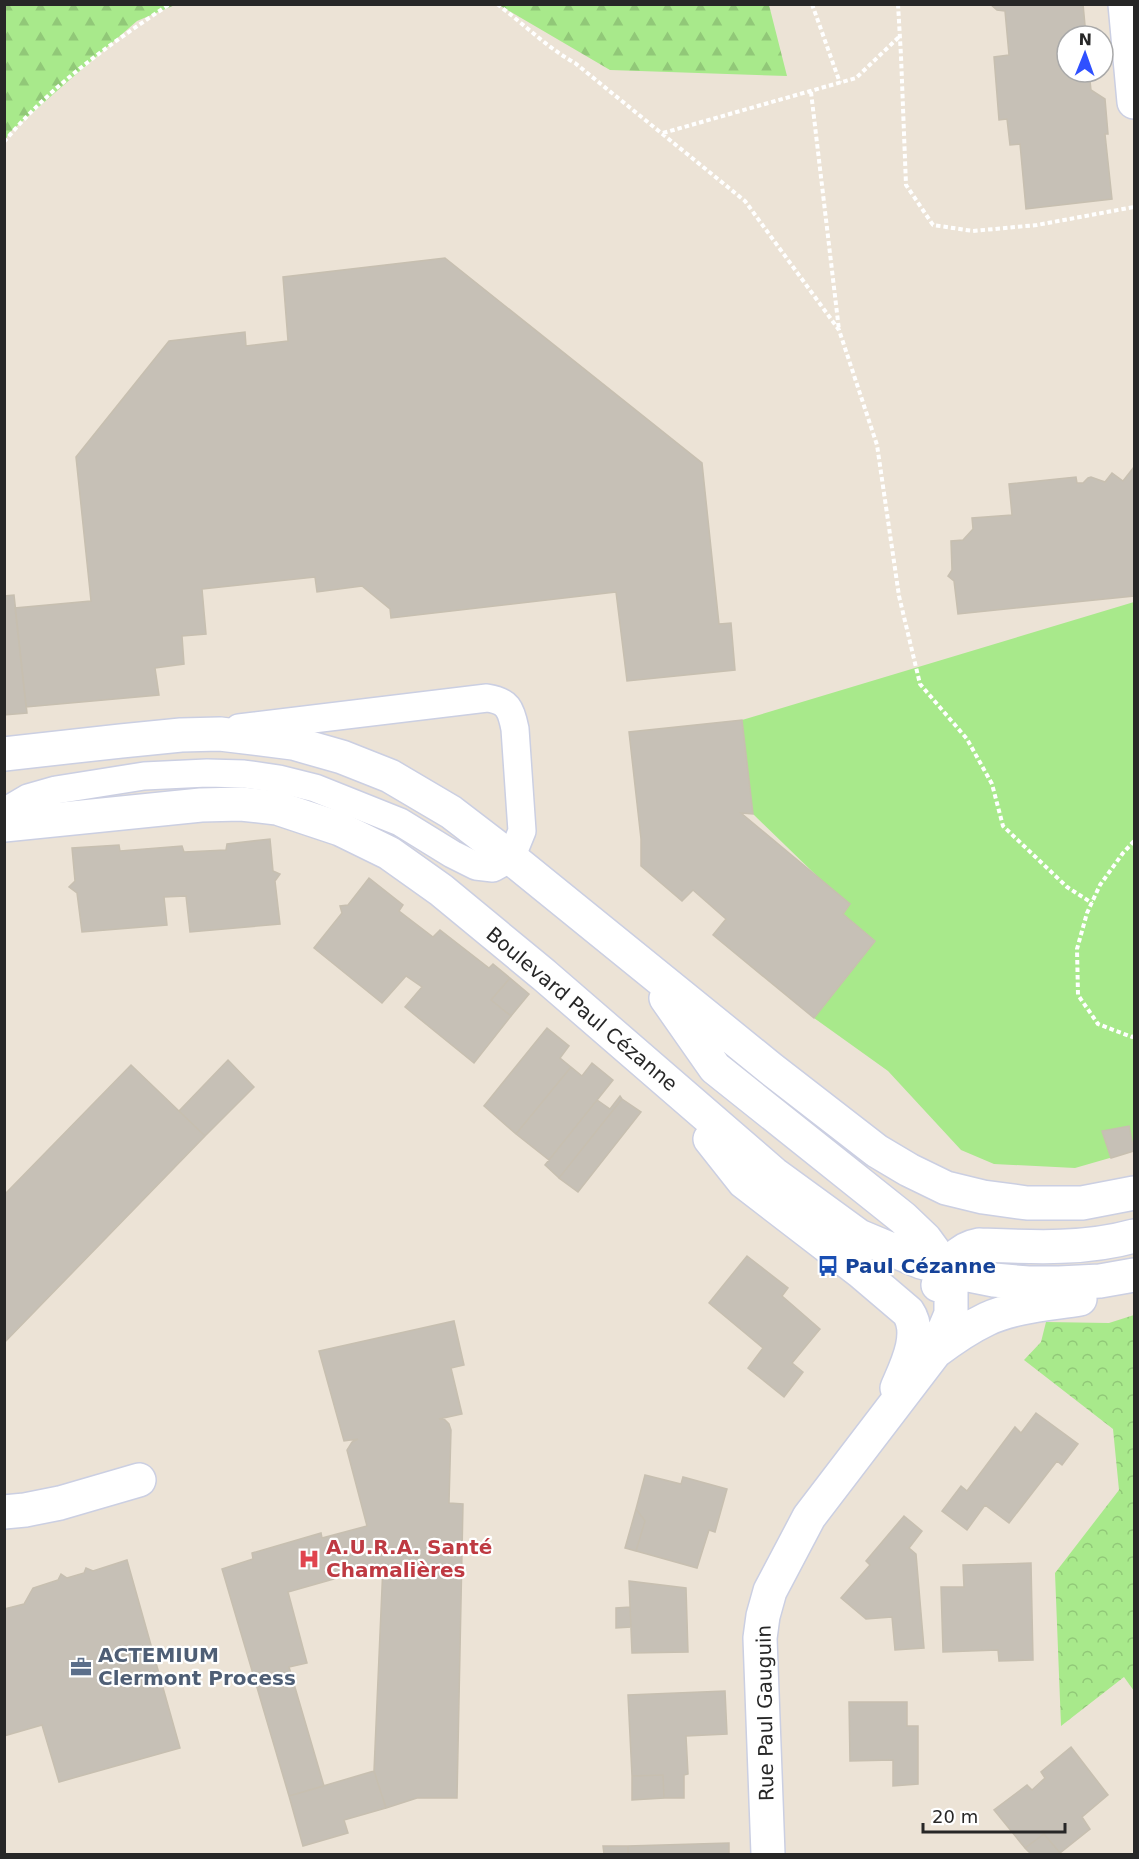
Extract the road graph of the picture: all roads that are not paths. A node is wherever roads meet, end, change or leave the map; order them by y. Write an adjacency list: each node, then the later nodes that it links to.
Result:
1 (1125, 4): 2 (street)
2 (1134, 102)
3 (181, 735): 4 (street); 7 (street); 7 (lane)
4 (4, 754)
5 (4, 812): 7 (lane)
6 (4, 825): 9 (street, Boulevard Paul Cézanne)
7 (511, 858): 8 (street)
8 (642, 965): 10 (street); 12 (street)
9 (658, 1074): 12 (street, Boulevard Paul Cézanne); 15 (street, Rue Paul Gauguin)
10 (1134, 1193)
11 (1134, 1236): 12 (street)
12 (947, 1269): 13 (street, Boulevard Paul Cézanne); 15 (street); 15 (street, Rue Paul Gauguin)
13 (1134, 1275)
14 (1134, 1284): 15 (street)
15 (921, 1359): 18 (street, Rue Paul Gauguin)
16 (139, 1480): 17 (street)
17 (4, 1512)
18 (768, 1854)

